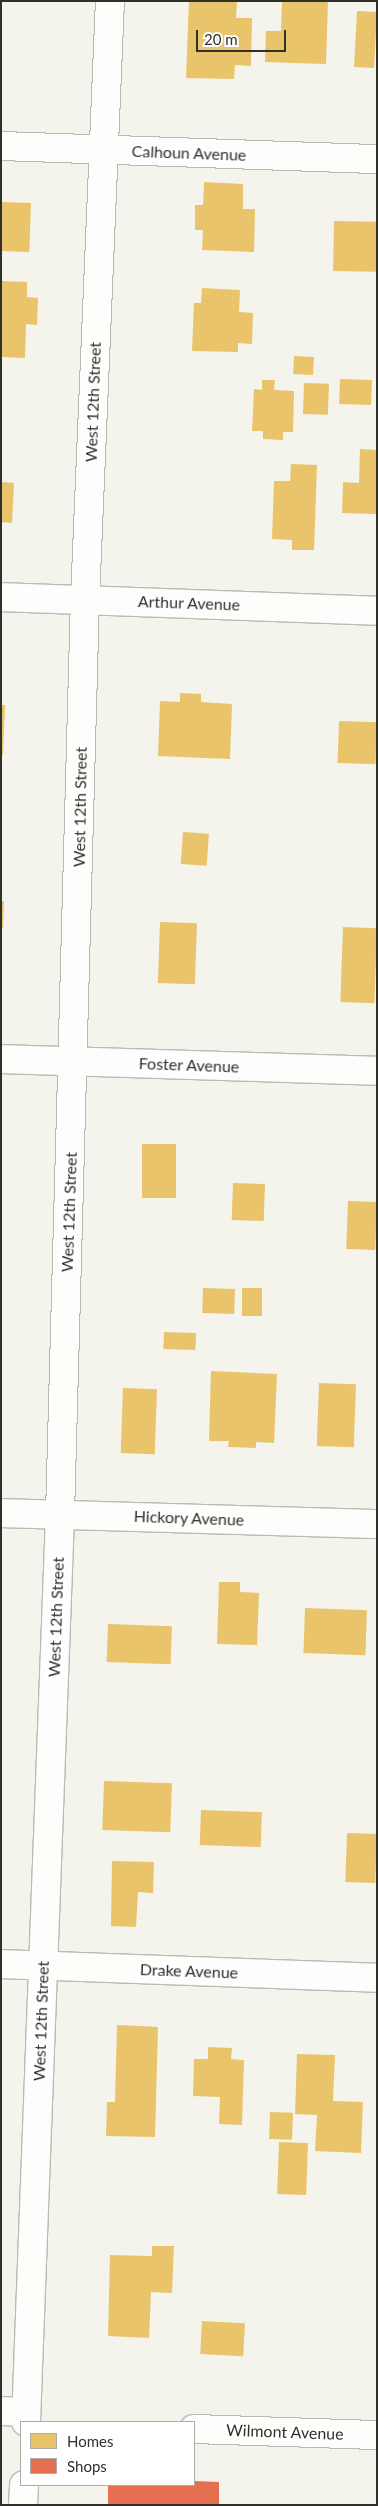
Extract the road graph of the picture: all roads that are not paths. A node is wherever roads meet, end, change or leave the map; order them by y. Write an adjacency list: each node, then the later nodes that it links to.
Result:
1 (110, 1): 3 (street, West 12th Street)
2 (1, 146): 3 (street, Calhoun Avenue)
3 (104, 150): 4 (street, Calhoun Avenue); 6 (street, West 12th Street)
4 (377, 159)
5 (1, 596): 6 (street, Arthur Avenue)
6 (85, 599): 7 (street, Arthur Avenue); 9 (street, West 12th Street)
7 (377, 611)
8 (1, 1059): 9 (street, Foster Avenue)
9 (74, 1062): 10 (street, Foster Avenue); 12 (street, West 12th Street)
10 (377, 1071)
11 (1, 1513): 12 (street, Hickory Avenue)
12 (60, 1514): 13 (street, Hickory Avenue); 15 (street, West 12th Street)
13 (377, 1524)
14 (1, 1964): 15 (street, Drake Avenue)
15 (43, 1966): 16 (street, Drake Avenue); 17 (street, West 12th Street)
16 (377, 1978)
17 (18, 2415)
18 (195, 2428): 19 (street, Wilmont Avenue)
19 (377, 2435)
20 (24, 2486): 21 (street)
21 (23, 2505)

